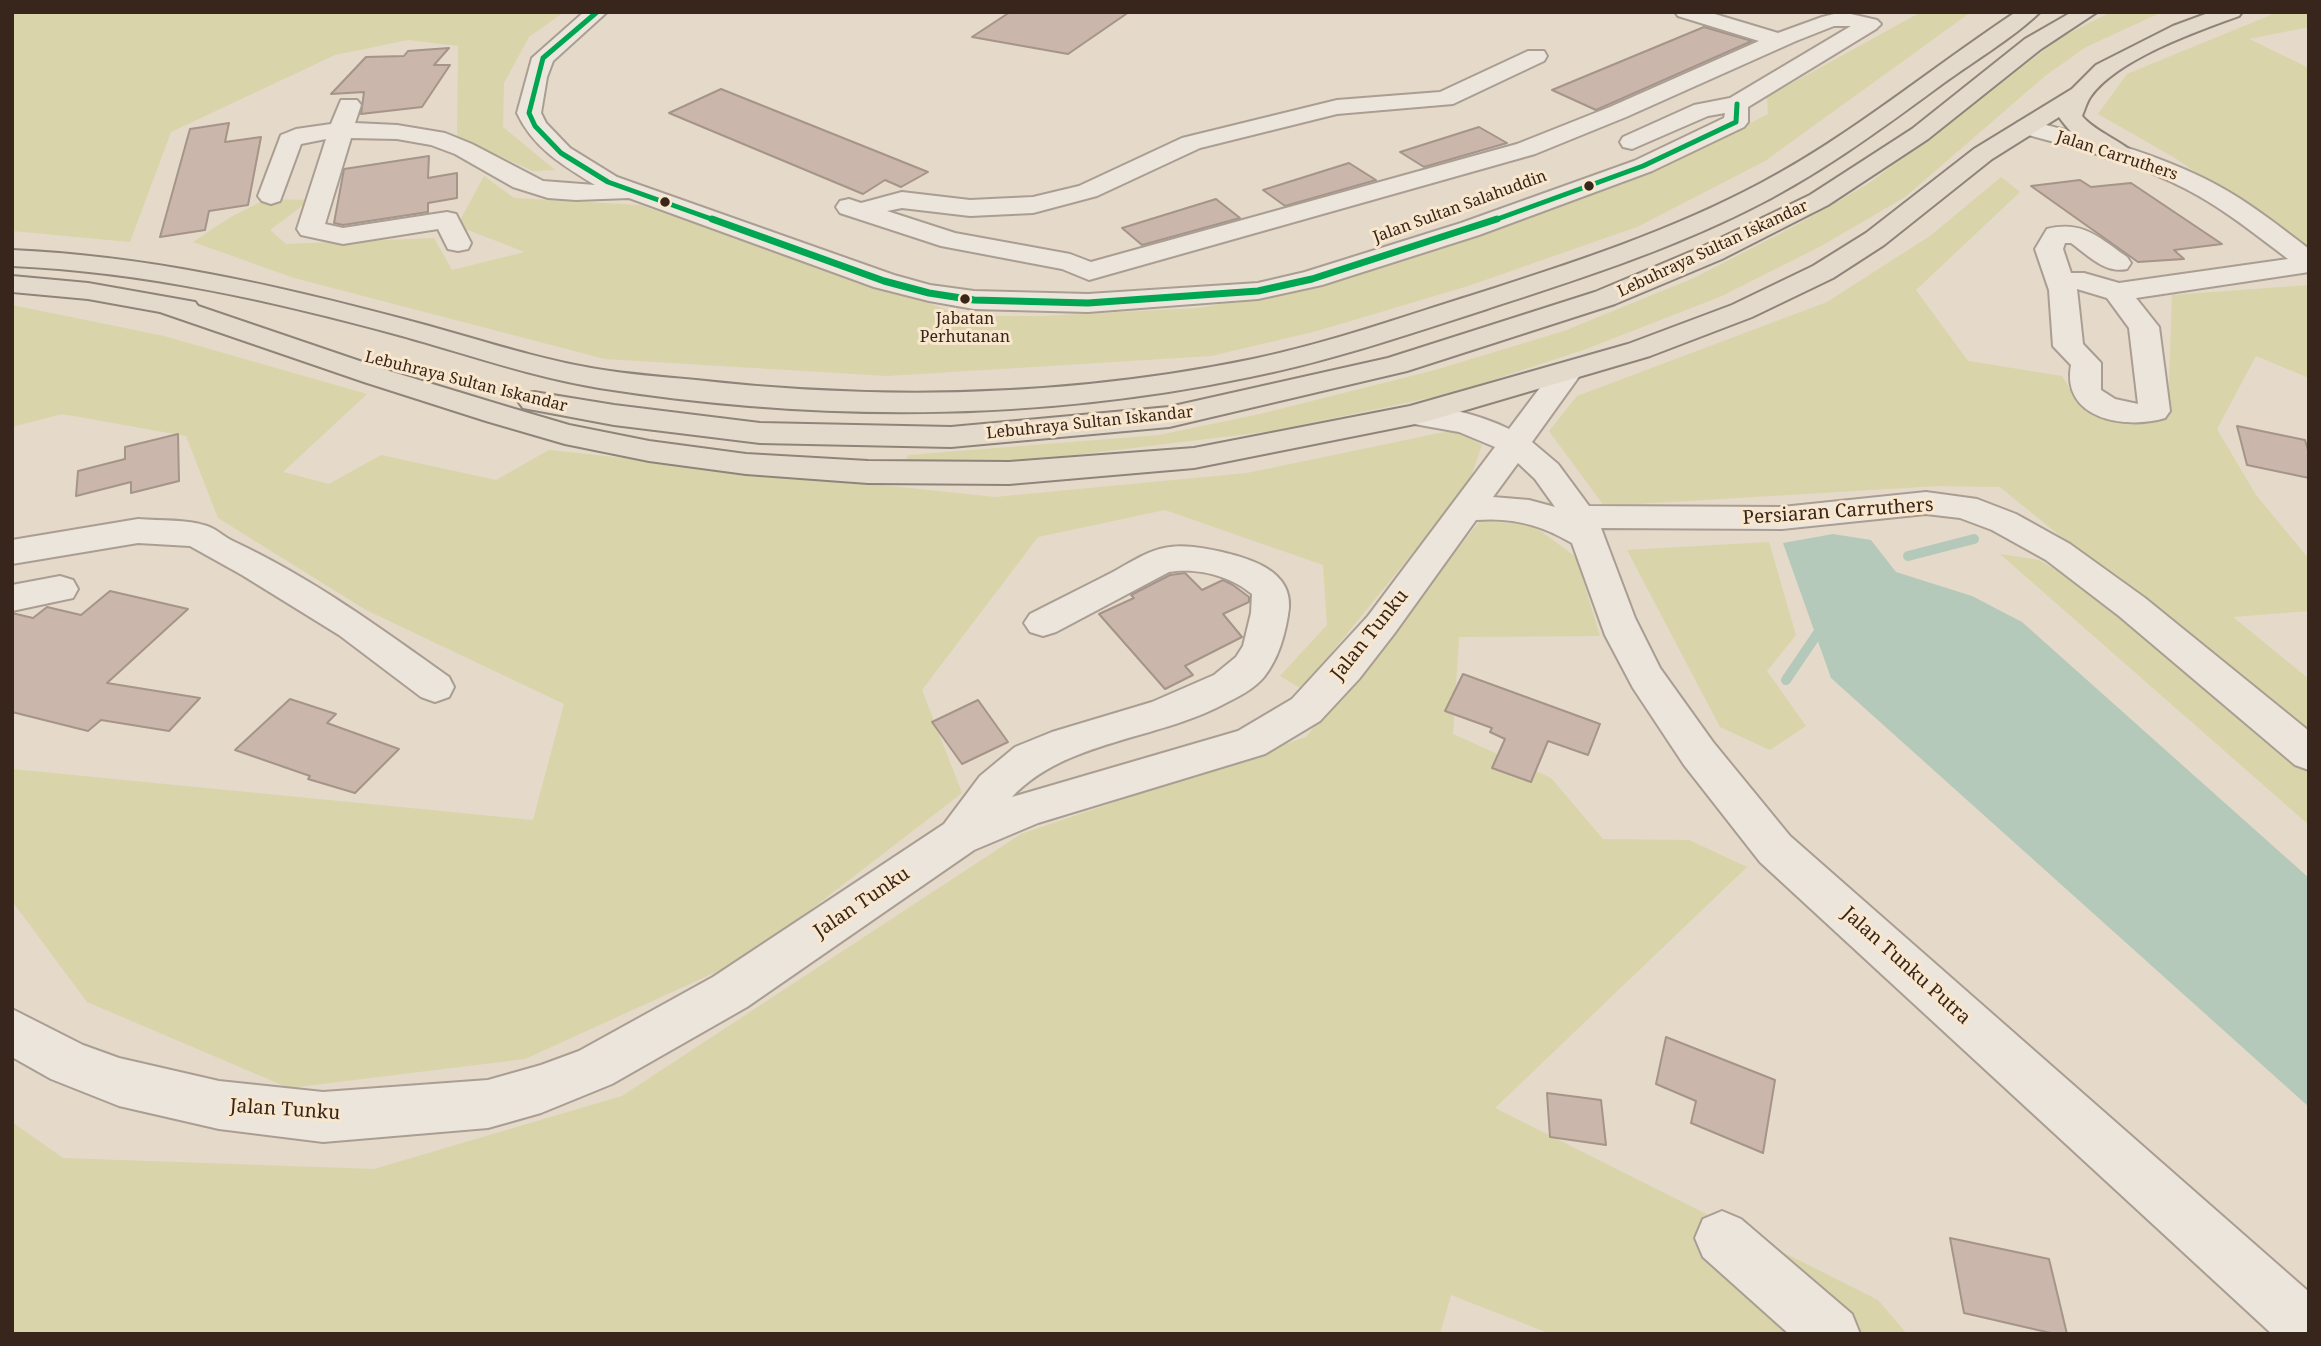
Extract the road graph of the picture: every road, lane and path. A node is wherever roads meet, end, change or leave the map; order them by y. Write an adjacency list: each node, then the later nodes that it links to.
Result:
1 (597, 12): 22 (street, Jalan Sultan Salahuddin)
2 (1890, 12): 9 (street, Jalan Sultan Salahuddin)
3 (2030, 12): 25 (main road, Lebuhraya Sultan Iskandar)
4 (2087, 12): 32 (main road, Lebuhraya Sultan Iskandar)
5 (2181, 12): 10 (main road)
6 (2232, 12): 13 (main road)
7 (1692, 13): 8 (street)
8 (1746, 18): 11 (street)
9 (1869, 24): 11 (street); 15 (street, Jalan Sultan Salahuddin)
10 (2136, 29)
11 (1784, 38): 27 (street)
12 (1536, 56): 27 (street)
13 (2080, 94): 17 (main road); 20 (main road)
14 (2035, 96): 17 (main road)
15 (1737, 104): 19 (street, Jalan Sultan Salahuddin); 31 (street, Jalan Sultan Salahuddin)
16 (349, 105): 18 (street)
17 (2026, 127): 20 (street, Jalan Carruthers); 34 (main road)
18 (340, 132): 22 (street); 23 (street); 24 (street)
19 (1612, 150)
20 (2123, 156): 26 (street, Jalan Carruthers)
21 (1576, 164): 31 (street, Jalan Sultan Salahuddin)
22 (632, 191): 33 (street, Jalan Sultan Salahuddin)
23 (271, 196)
24 (458, 243)
25 (12, 258)
26 (2309, 263): 28 (street)
27 (1088, 272): 33 (street)
28 (2117, 277): 29 (street); 29 (street); 29 (street)
29 (2060, 281)
30 (12, 284): 32 (main road, Lebuhraya Sultan Iskandar)
31 (1176, 297): 33 (street, Jalan Sultan Salahuddin)
32 (161, 303): 35 (main road)
33 (1088, 303)
34 (1568, 371): 35 (main road); 36 (street, Jalan Tunku)
35 (1414, 415): 36 (street, Jalan Tunku Putra)
36 (1516, 443): 37 (street, Jalan Tunku); 38 (street, Jalan Tunku Putra)
37 (1465, 510): 38 (street); 45 (street, Jalan Tunku)
38 (1583, 527): 44 (street, Persiaran Carruthers); 48 (street, Jalan Tunku Putra)
39 (12, 552): 43 (street)
40 (60, 589): 41 (street)
41 (12, 598)
42 (1042, 623): 45 (street)
43 (435, 687)
44 (2309, 754)
45 (959, 837): 46 (street, Jalan Tunku)
46 (12, 1031)
47 (1722, 1238): 49 (street)
48 (2309, 1330)
49 (1832, 1334)

